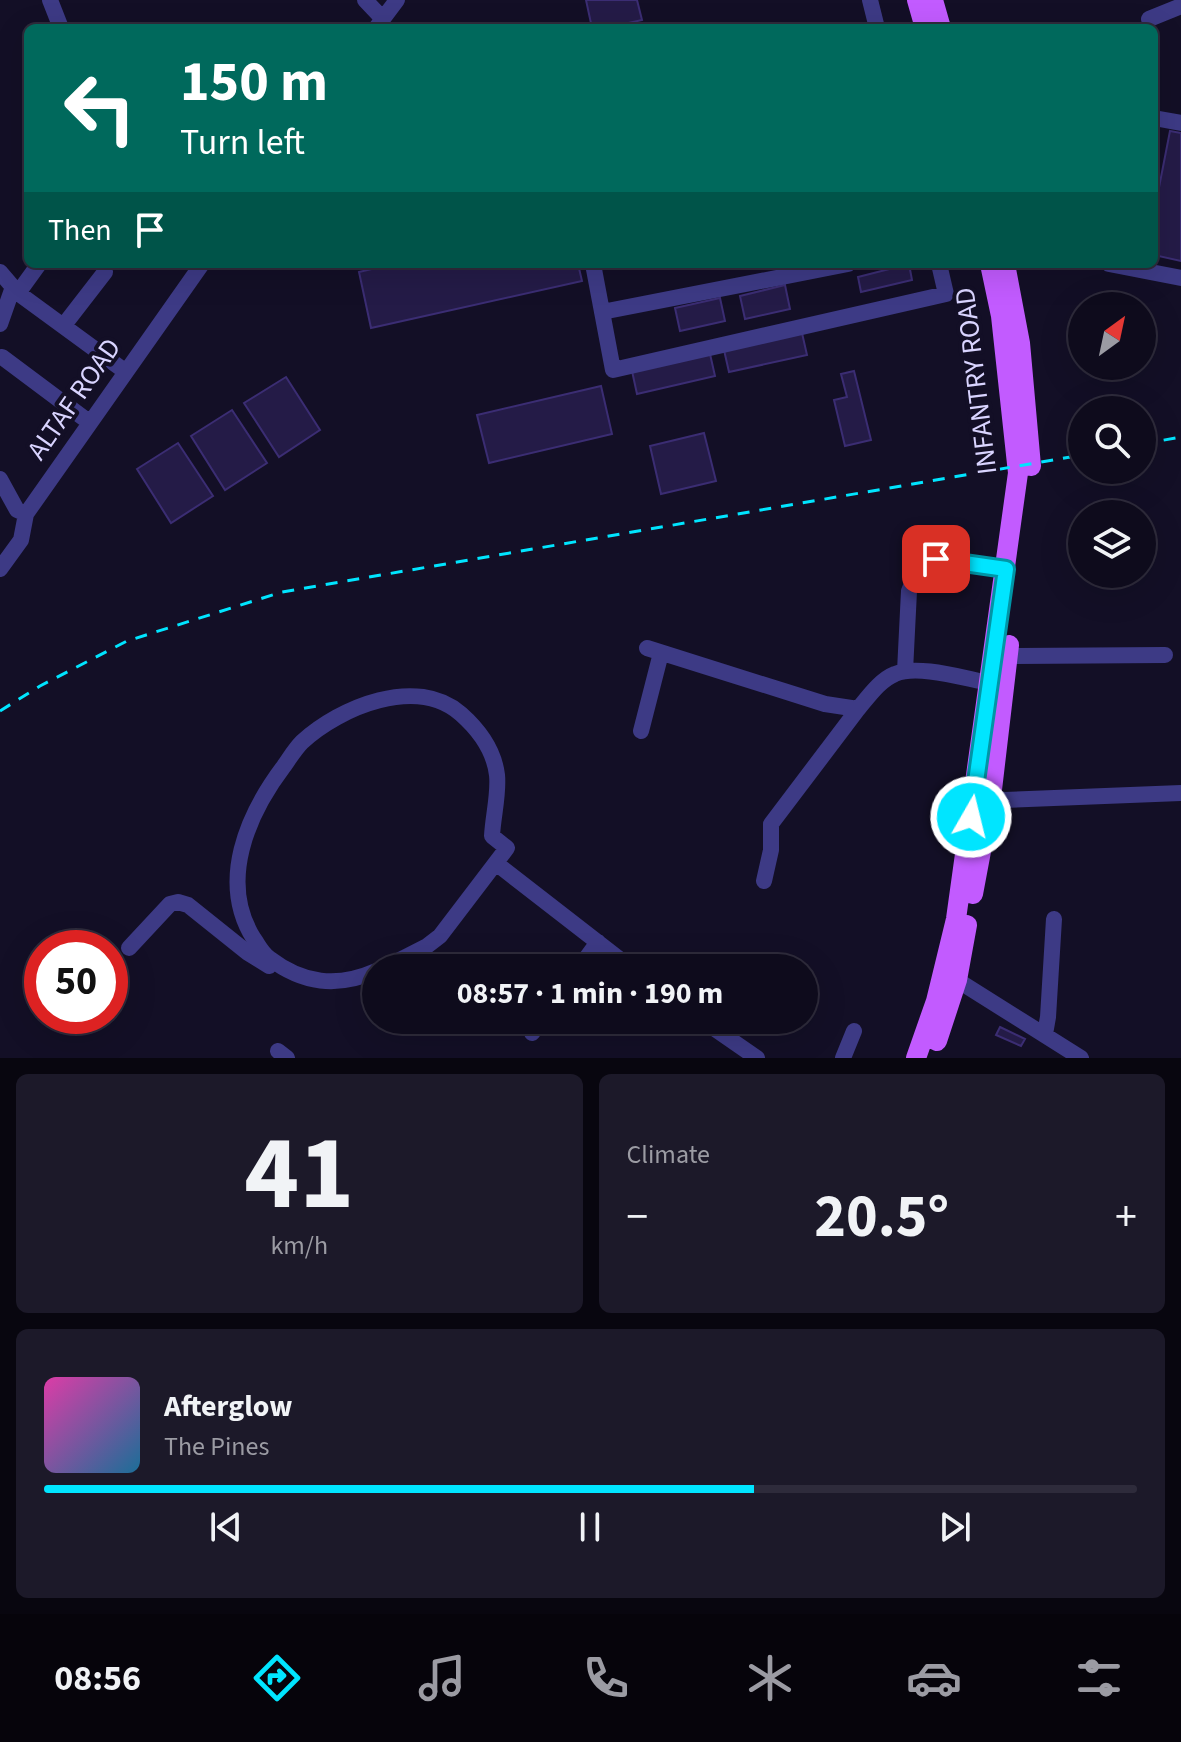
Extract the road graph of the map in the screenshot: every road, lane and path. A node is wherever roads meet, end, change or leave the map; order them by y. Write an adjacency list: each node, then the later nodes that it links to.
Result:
1 (50, 0): 9 (street)
2 (365, 0): 10 (street)
3 (397, 0): 10 (street)
4 (870, 0): 11 (street)
5 (917, 0): 12 (main road)
6 (933, 0): 13 (main road)
7 (1181, 6): 8 (street)
8 (1149, 19)
9 (59, 24)
10 (380, 24)
11 (876, 24)
12 (924, 24)
13 (940, 24)
14 (1158, 119): 15 (street)
15 (1181, 123)
16 (35, 268): 27 (street)
17 (199, 268): 32 (street, ALTAF ROAD)
18 (594, 268): 28 (street)
19 (828, 268): 28 (street)
20 (940, 268): 28 (street)
21 (991, 268): 37 (main road, INFANTRY ROAD)
22 (1006, 268): 39 (main road, INFANTRY ROAD)
23 (1130, 268): 26 (street)
24 (0, 272): 27 (street)
25 (105, 272): 30 (street)
26 (1181, 278)
27 (16, 290): 29 (street); 30 (street)
28 (602, 312)
29 (0, 324)
30 (64, 325): 32 (street)
31 (2, 357): 33 (street)
32 (126, 372): 33 (street, ALTAF ROAD)
33 (89, 422): 35 (street, ALTAF ROAD)
34 (0, 479): 35 (street)
35 (26, 514): 36 (street, ALTAF ROAD)
36 (0, 569)
37 (1006, 569): 39 (main road, INFANTRY ROAD); 40 (street)
38 (1165, 655): 39 (street)
39 (1001, 656): 41 (main road, INFANTRY ROAD); 45 (main road, INFANTRY ROAD)
40 (905, 671): 41 (street); 42 (street)
41 (990, 683): 62 (main road, INFANTRY ROAD)
42 (858, 709): 43 (street); 47 (street)
43 (641, 731)
44 (1181, 793): 45 (street)
45 (991, 798): 56 (main road, INFANTRY ROAD)
46 (497, 864): 49 (street); 51 (street); 54 (street)
47 (764, 881)
48 (1054, 919): 59 (street)
49 (598, 942): 52 (street); 53 (street)
50 (129, 948): 54 (street)
51 (411, 954)
52 (589, 954)
53 (613, 954)
54 (292, 973): 55 (street)
55 (362, 976)
56 (957, 980): 59 (street); 63 (main road, INFANTRY ROAD)
57 (854, 1031): 61 (street)
58 (722, 1034): 60 (street)
59 (1045, 1034): 64 (street)
60 (757, 1058)
61 (843, 1058)
62 (916, 1058)
63 (931, 1058)
64 (1081, 1058)

